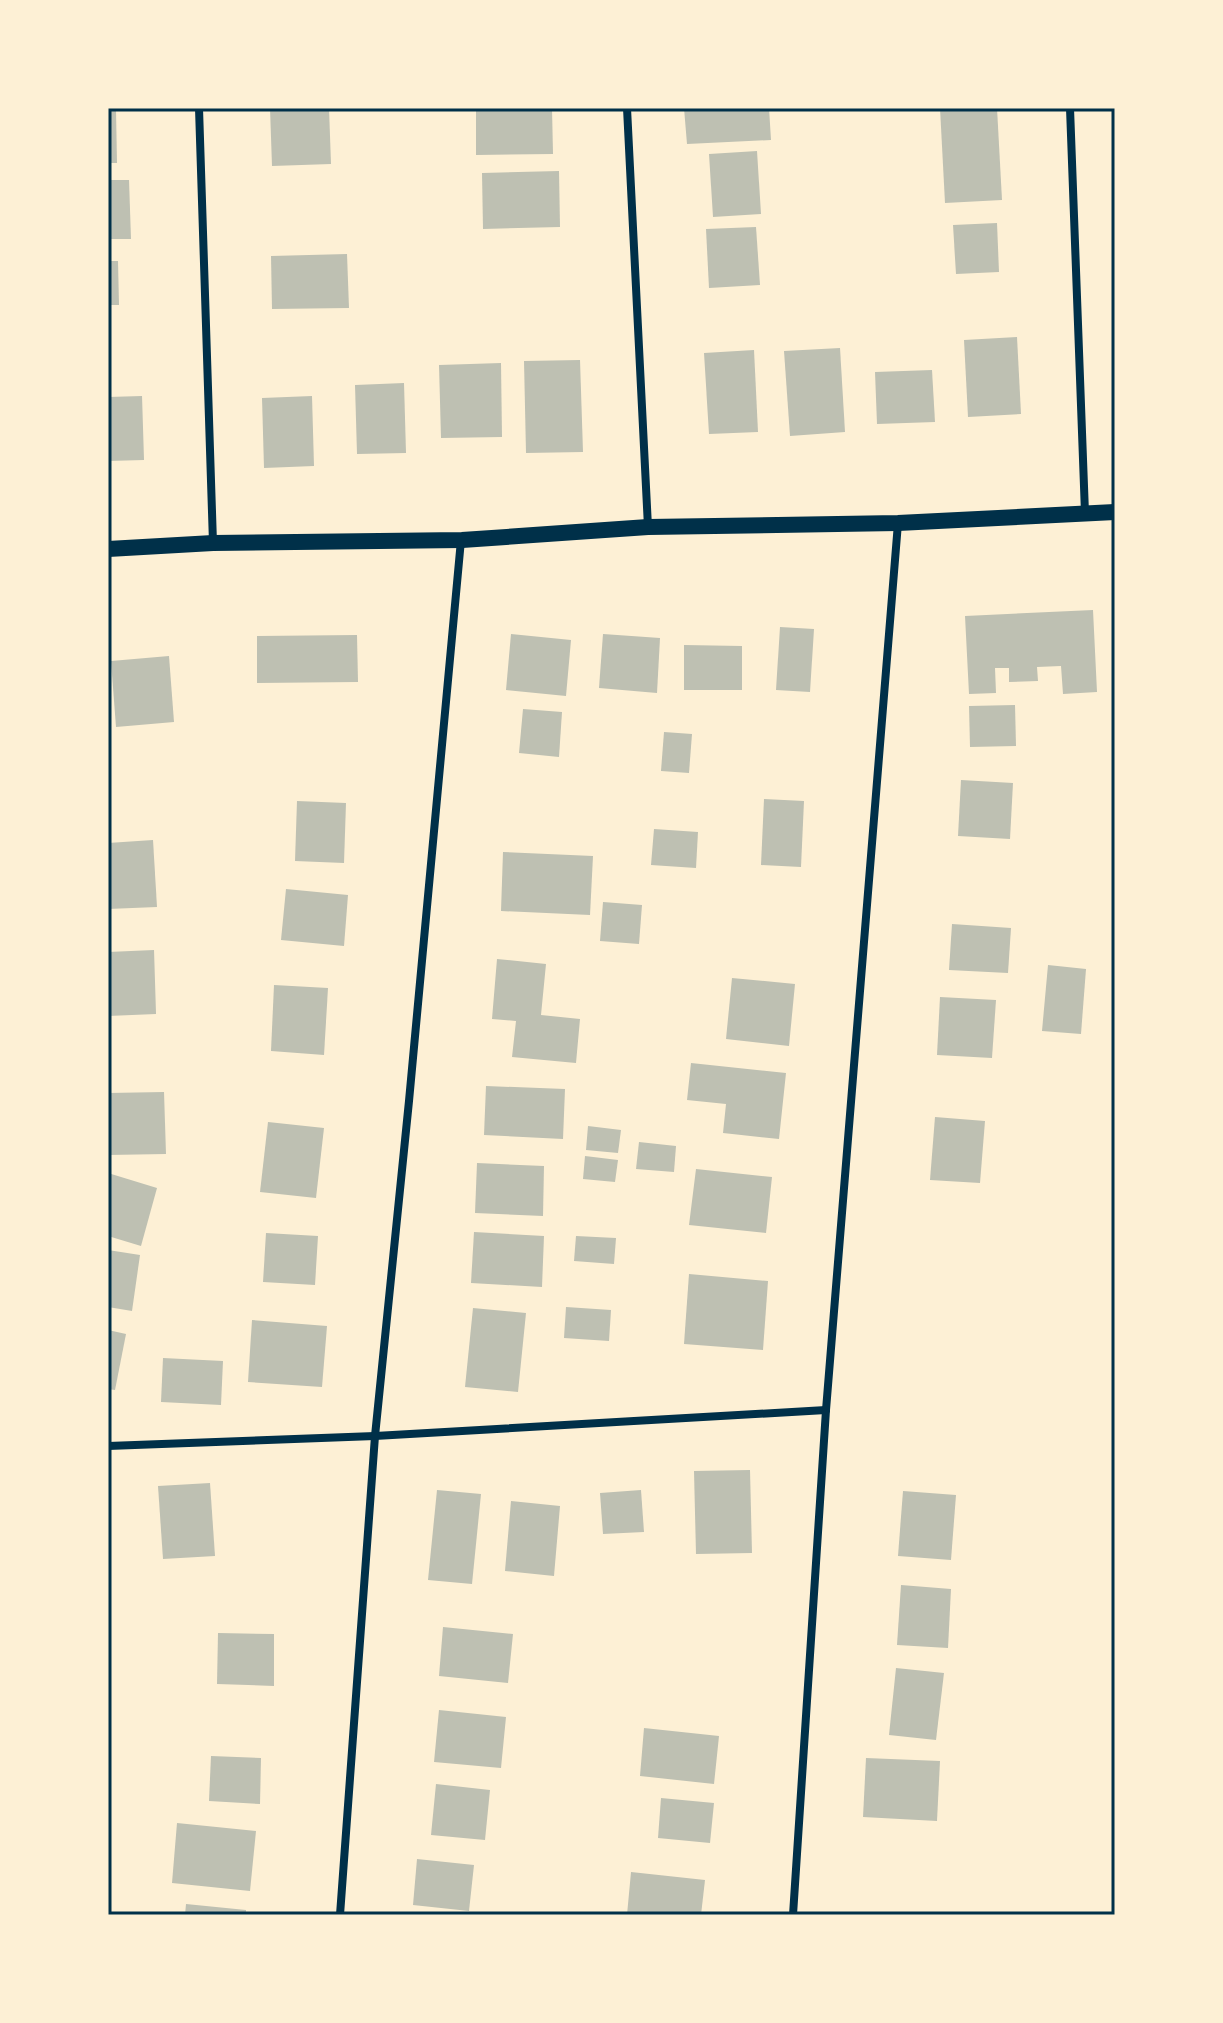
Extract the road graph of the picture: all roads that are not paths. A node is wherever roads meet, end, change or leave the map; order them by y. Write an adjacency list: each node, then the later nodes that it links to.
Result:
1 (199, 108): 9 (street)
2 (627, 108): 7 (street)
3 (1070, 108): 5 (street)
4 (1115, 512): 5 (main road)
5 (1085, 513): 6 (main road)
6 (898, 523): 7 (main road); 11 (street)
7 (648, 527): 8 (main road)
8 (462, 540): 9 (main road); 12 (street)
9 (213, 543): 10 (main road)
10 (108, 549)
11 (826, 1410): 12 (street); 15 (street)
12 (375, 1436): 13 (street); 14 (street)
13 (108, 1446)
14 (340, 1915)
15 (793, 1915)

